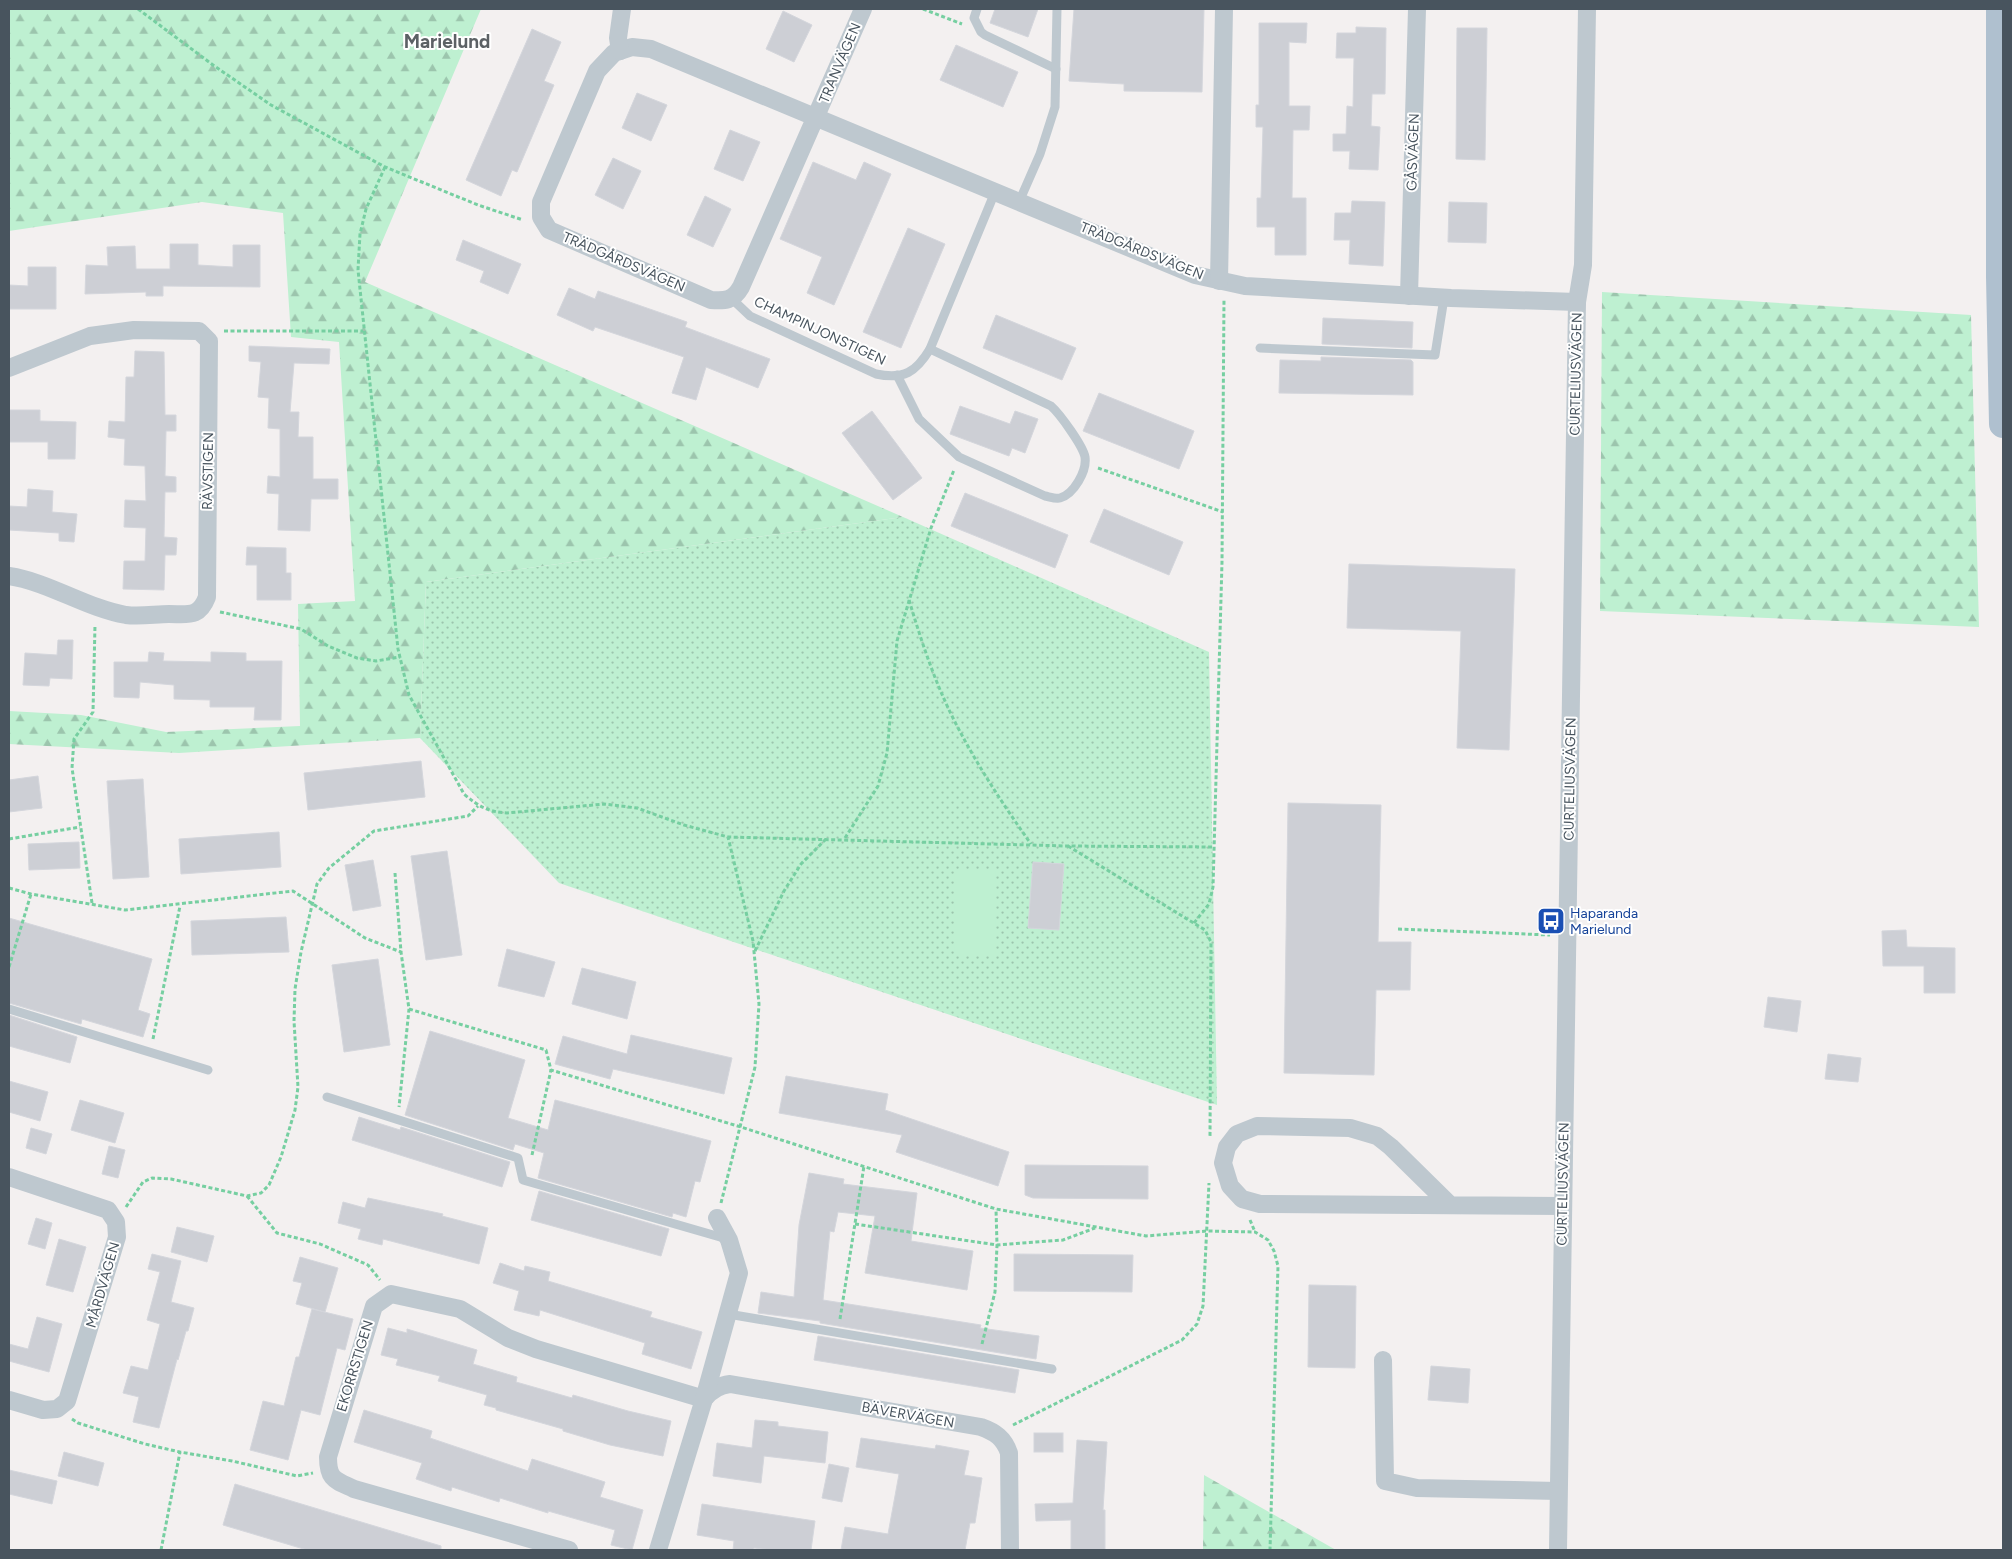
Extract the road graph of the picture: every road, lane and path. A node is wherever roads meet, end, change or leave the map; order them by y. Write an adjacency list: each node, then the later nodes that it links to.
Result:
1 (138, 9): 15 (path)
2 (622, 9): 12 (street)
3 (863, 9): 14 (street, TRANVÄGEN)
4 (923, 9): 11 (path)
5 (977, 9): 11 (lane)
6 (1057, 9): 13 (lane)
7 (1224, 9): 19 (street)
8 (1416, 9): 20 (street, GÅSVÄGEN)
9 (1587, 9): 23 (street, CURTELIUSVÄGEN)
10 (2000, 9): 30 (main road)
11 (981, 32): 13 (lane)
12 (620, 51): 14 (street, TRÄDGÅRDSVÄGEN); 18 (street)
13 (1056, 69): 17 (lane)
14 (816, 118): 16 (street, TRÄDGÅRDSVÄGEN); 22 (street)
15 (384, 167): 18 (path); 24 (path)
16 (995, 192): 17 (street, TRÄDGÅRDSVÄGEN); 27 (lane, CHAMPINJONSTIGEN)
17 (1019, 202): 19 (street, TRÄDGÅRDSVÄGEN)
18 (541, 217): 22 (street, TRÄDGÅRDSVÄGEN)
19 (1219, 281): 20 (street, TRÄDGÅRDSVÄGEN); 33 (path)
20 (1409, 296): 21 (street, TRÄDGÅRDSVÄGEN)
21 (1444, 298): 23 (street, TRÄDGÅRDSVÄGEN); 26 (lane)
22 (732, 299): 29 (lane, CHAMPINJONSTIGEN)
23 (1577, 302): 56 (street, CURTELIUSVÄGEN)
24 (363, 331): 25 (path); 38 (path)
25 (209, 341): 28 (street); 37 (street, RÄVSTIGEN)
26 (1260, 348)
27 (930, 349): 29 (lane, CHAMPINJONSTIGEN); 32 (lane)
28 (9, 368)
29 (897, 374): 31 (lane)
30 (2003, 424)
31 (959, 457): 32 (lane); 35 (path)
32 (1085, 463): 33 (path)
33 (1223, 512): 47 (path)
34 (9, 576): 36 (street)
35 (908, 600): 44 (path); 45 (path)
36 (96, 606): 37 (street); 40 (path)
37 (203, 608): 38 (path)
38 (400, 657): 39 (path)
39 (478, 806): 41 (path); 51 (path)
40 (80, 827): 42 (path); 52 (path)
41 (728, 837): 43 (path); 58 (path)
42 (9, 839)
43 (826, 839): 44 (path); 58 (path)
44 (845, 839): 45 (path)
45 (1031, 844): 46 (path)
46 (1067, 846): 47 (path); 54 (path)
47 (1214, 847): 54 (path)
48 (395, 873): 57 (path)
49 (9, 888): 50 (path)
50 (30, 894): 52 (path); 59 (path)
51 (312, 902): 53 (path); 57 (path); 73 (path)
52 (92, 904): 53 (path)
53 (180, 905): 62 (path)
54 (1194, 923): 68 (path)
55 (1398, 929): 56 (path)
56 (1568, 936): 75 (street, CURTELIUSVÄGEN)
57 (401, 952): 60 (path)
58 (754, 952): 67 (path)
59 (9, 967)
60 (409, 1008): 64 (path); 66 (path)
61 (9, 1009): 62 (lane)
62 (150, 1052): 63 (lane)
63 (208, 1070)
64 (551, 1070): 67 (path); 70 (path)
65 (327, 1097): 66 (lane)
66 (398, 1120): 70 (lane)
67 (741, 1127): 69 (path); 77 (path)
68 (1210, 1146)
69 (864, 1166): 76 (path); 79 (path)
70 (520, 1168): 82 (lane)
71 (1209, 1174): 81 (path)
72 (9, 1177): 78 (street, MÅRDVÄGEN)
73 (247, 1196): 78 (path); 84 (path)
74 (1450, 1206): 74 (street); 75 (street)
75 (1563, 1206): 96 (street, CURTELIUSVÄGEN)
76 (996, 1209): 80 (path); 83 (path)
77 (717, 1218): 82 (street)
78 (116, 1222): 92 (street, MÅRDVÄGEN)
79 (855, 1224): 83 (path); 86 (path)
80 (1096, 1228): 81 (path); 83 (path)
81 (1207, 1231): 93 (path); 101 (path)
82 (729, 1240): 85 (street)
83 (997, 1245): 87 (path)
84 (391, 1294): 90 (street); 95 (street, EKORRSTIGEN)
85 (728, 1314): 86 (lane); 90 (street)
86 (838, 1334): 87 (lane)
87 (979, 1358): 89 (lane)
88 (1383, 1360): 96 (street)
89 (1052, 1369)
90 (704, 1399): 93 (street, BÄVERVÄGEN); 99 (street)
91 (9, 1400): 92 (street)
92 (57, 1409): 94 (path)
93 (996, 1433): 100 (street)
94 (180, 1452): 95 (path); 97 (path)
95 (328, 1470): 98 (street)
96 (1558, 1491): 102 (street, CURTELIUSVÄGEN)
97 (161, 1550)
98 (569, 1550)
99 (658, 1550)
100 (1010, 1550)
101 (1270, 1550)
102 (1558, 1550)

